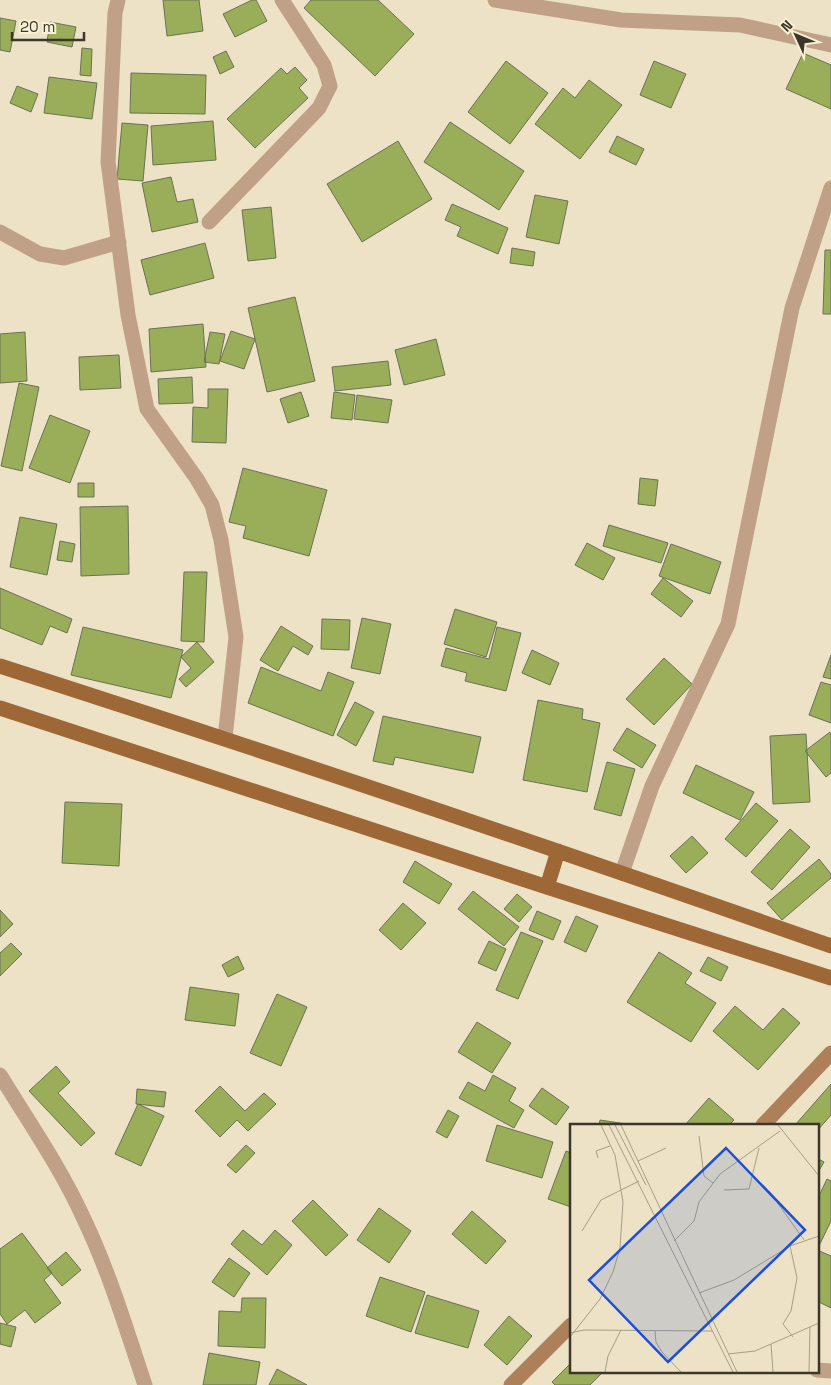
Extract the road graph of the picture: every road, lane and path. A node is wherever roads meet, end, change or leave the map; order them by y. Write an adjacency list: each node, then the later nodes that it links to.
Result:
1 (118, 0): 8 (street)
2 (282, 0): 6 (street)
3 (495, 0): 4 (street)
4 (831, 46)
5 (831, 188): 13 (street)
6 (209, 222)
7 (0, 232): 8 (street)
8 (119, 242): 11 (street)
9 (0, 666): 11 (main road)
10 (0, 708): 14 (main road)
11 (225, 738): 12 (main road)
12 (558, 851): 13 (main road); 14 (main road)
13 (622, 873): 15 (main road)
14 (547, 887): 16 (main road)
15 (831, 946)
16 (831, 978)
17 (831, 1053): 19 (street)
18 (0, 1075): 23 (street)
19 (764, 1124)
20 (570, 1326): 24 (street)
21 (818, 1370): 22 (street)
22 (831, 1371)
23 (144, 1385)
24 (511, 1385)

